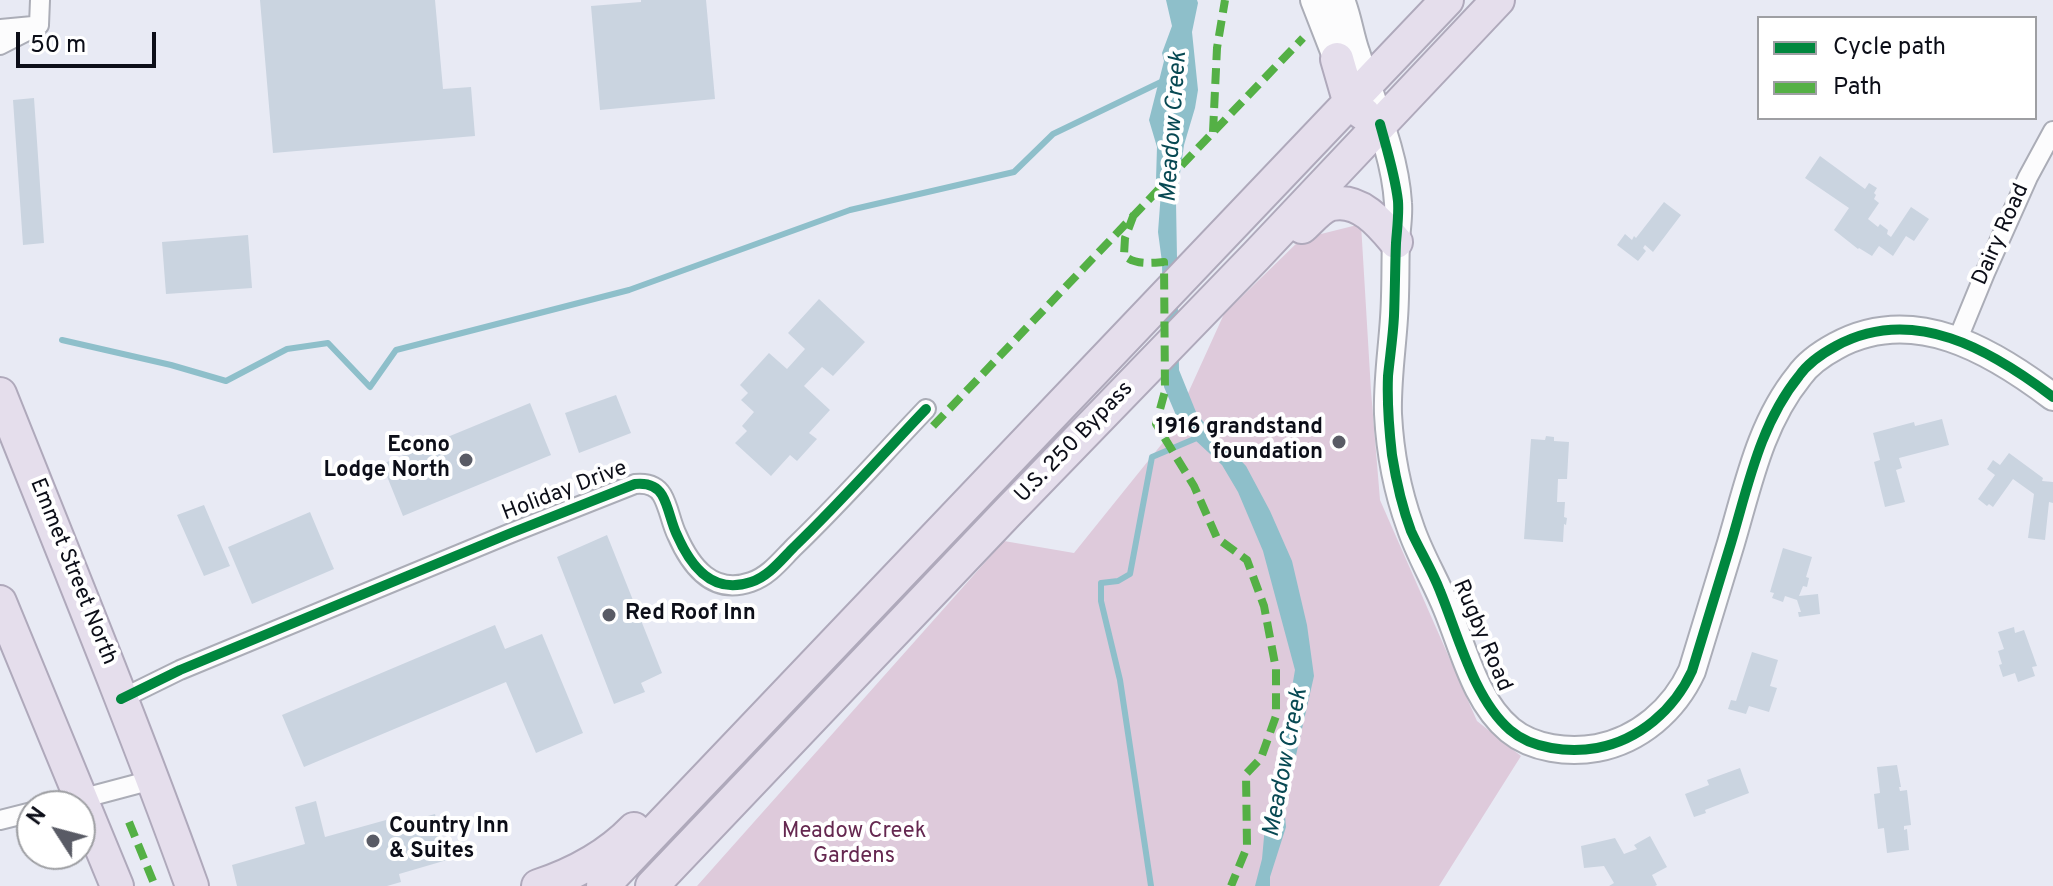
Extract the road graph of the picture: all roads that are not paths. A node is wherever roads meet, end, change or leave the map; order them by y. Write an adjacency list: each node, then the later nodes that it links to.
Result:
1 (40, 0): 6 (street)
2 (1314, 0): 9 (street)
3 (1341, 0): 10 (street)
4 (1447, 0): 10 (highway, U.S. 250 Bypass)
5 (1498, 0): 11 (highway, U.S. 250 Bypass)
6 (39, 25): 7 (street); 8 (street)
7 (0, 29)
8 (0, 45)
9 (1337, 59): 10 (highway)
10 (1359, 94): 11 (highway); 20 (highway, U.S. 250 Bypass)
11 (1380, 124): 13 (street, Rugby Road); 14 (highway, U.S. 250 Bypass)
12 (2053, 131): 15 (street, Dairy Road)
13 (1396, 242): 14 (highway); 15 (street, Rugby Road)
14 (1256, 256): 22 (highway, U.S. 250 Bypass)
15 (1957, 341): 17 (street, Rugby Road)
16 (0, 394): 21 (highway, Emmet Street North)
17 (2053, 397)
18 (926, 409): 21 (street, Holiday Drive)
19 (0, 602): 24 (highway)
20 (817, 663): 29 (highway); 30 (highway, U.S. 250 Bypass)
21 (121, 699): 23 (highway, Emmet Street North)
22 (755, 779): 31 (highway, U.S. 250 Bypass); 32 (highway)
23 (152, 780): 25 (street); 28 (highway, Emmet Street North)
24 (64, 790)
25 (96, 795)
26 (96, 850): 27 (highway)
27 (117, 886)
28 (192, 886)
29 (538, 886)
30 (603, 886)
31 (652, 886)
32 (683, 886)

